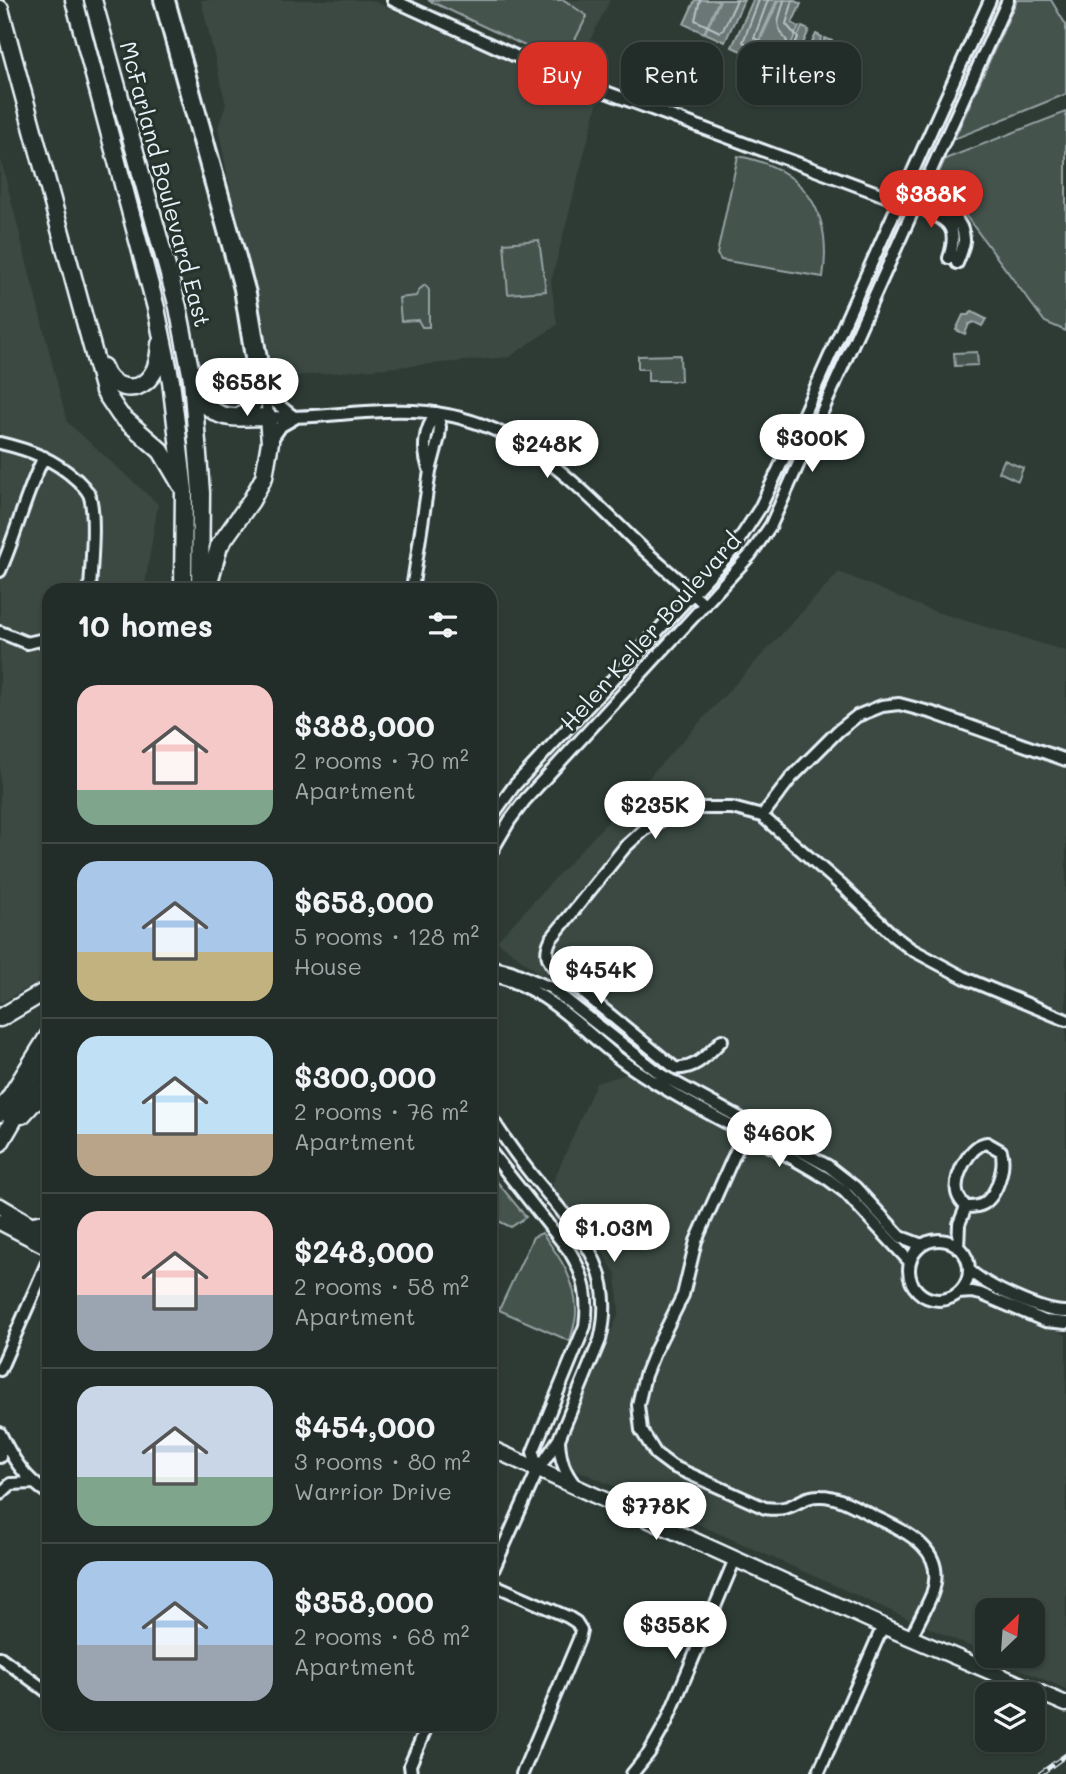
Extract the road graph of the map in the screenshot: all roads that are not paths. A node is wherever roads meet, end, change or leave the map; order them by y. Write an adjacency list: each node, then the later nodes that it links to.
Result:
1 (5, 0): 13 (highway)
2 (74, 0): 13 (highway, McFarland Boulevard East)
3 (93, 0): 14 (highway, McFarland Boulevard East)
4 (160, 0): 15 (street)
5 (169, 0): 15 (street)
6 (393, 0): 10 (street)
7 (990, 0): 10 (street, Helen Keller Boulevard)
8 (1008, 0): 11 (street, Helen Keller Boulevard)
9 (0, 9): 23 (highway)
10 (900, 201): 11 (street); 30 (street, Helen Keller Boulevard)
11 (916, 204): 12 (street); 31 (street, Helen Keller Boulevard)
12 (953, 260)
13 (161, 331): 23 (highway, McFarland Boulevard East)
14 (192, 379): 17 (highway); 27 (highway, McFarland Boulevard East)
15 (261, 390): 17 (highway); 18 (street); 18 (street); 19 (street)
16 (437, 413): 19 (street); 29 (street); 30 (street)
17 (240, 417): 18 (highway)
18 (268, 417): 19 (street); 20 (highway)
19 (295, 418): 20 (street)
20 (270, 442): 28 (highway)
21 (0, 443): 22 (street)
22 (44, 457): 24 (street); 25 (street)
23 (184, 490): 26 (highway, McFarland Boulevard East)
24 (0, 571)
25 (90, 583)
26 (183, 583)
27 (200, 583)
28 (209, 583)
29 (413, 583)
30 (693, 593): 31 (street); 35 (street, Helen Keller Boulevard)
31 (705, 605): 37 (street, Helen Keller Boulevard)
32 (0, 632): 33 (street)
33 (42, 640)
34 (1066, 760): 36 (street)
35 (497, 809)
36 (762, 816): 41 (street); 42 (street)
37 (497, 836)
38 (497, 975): 49 (street)
39 (42, 993): 40 (highway)
40 (0, 1018)
41 (1066, 1020)
42 (722, 1040)
43 (42, 1046): 46 (highway)
44 (42, 1071): 47 (highway)
45 (42, 1098): 47 (highway)
46 (0, 1113)
47 (10, 1126): 50 (highway)
48 (497, 1127): 69 (street)
49 (747, 1127): 59 (street); 61 (street); 82 (street)
50 (0, 1143)
51 (497, 1160): 73 (street)
52 (0, 1206): 55 (main road)
53 (966, 1207): 53 (street); 56 (street)
54 (0, 1222): 58 (main road)
55 (41, 1224)
56 (959, 1224): 57 (street); 60 (street)
57 (942, 1240): 59 (street); 60 (street)
58 (42, 1244)
59 (922, 1245): 61 (street)
60 (958, 1248): 62 (street)
61 (910, 1262): 64 (street)
62 (969, 1270): 64 (street); 65 (street)
63 (42, 1274): 67 (street)
64 (958, 1293): 66 (street)
65 (1066, 1312)
66 (1066, 1323)
67 (0, 1370)
68 (0, 1433): 74 (street)
69 (559, 1439): 73 (street); 75 (street)
70 (0, 1443): 72 (street)
71 (497, 1451): 73 (main road)
72 (0, 1457)
73 (538, 1469): 75 (main road); 79 (street)
74 (33, 1483): 76 (street); 77 (street)
75 (578, 1488): 78 (main road)
76 (42, 1489)
77 (0, 1494)
78 (735, 1559): 81 (main road); 89 (street)
79 (497, 1561)
80 (497, 1586): 88 (street)
81 (883, 1626): 82 (main road); 90 (street)
82 (911, 1638): 85 (main road)
83 (0, 1657): 84 (street)
84 (42, 1688)
85 (1066, 1704)
86 (425, 1731): 87 (street)
87 (411, 1774)
88 (522, 1774)
89 (632, 1774)
90 (818, 1774)

